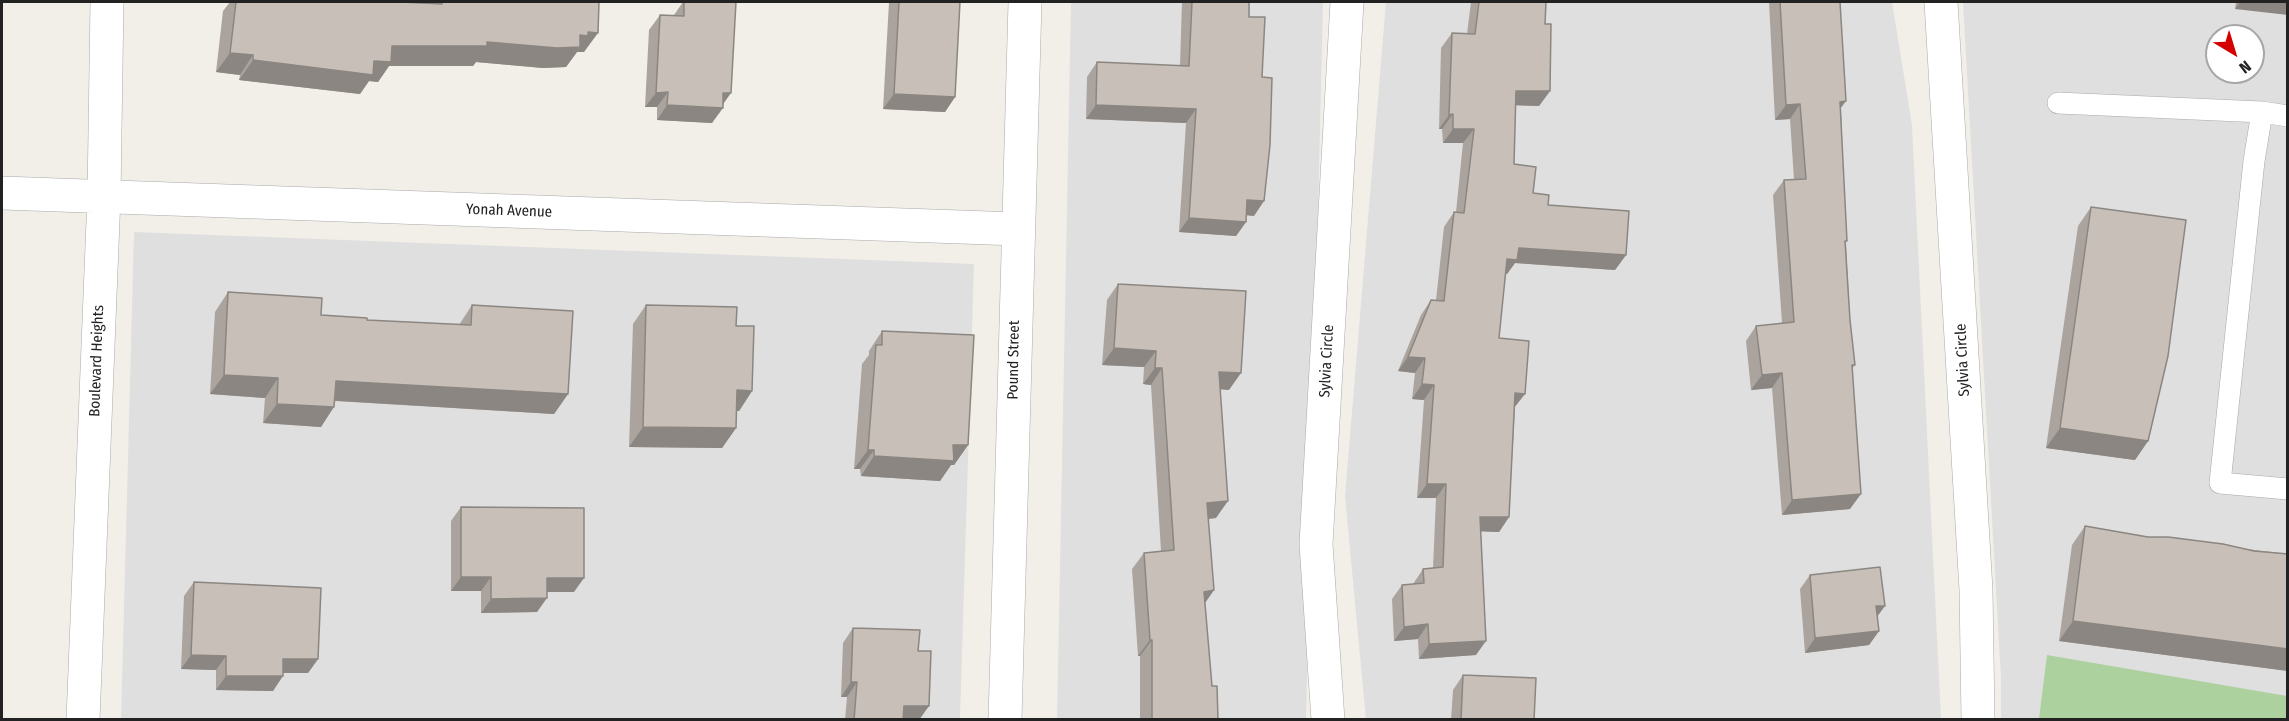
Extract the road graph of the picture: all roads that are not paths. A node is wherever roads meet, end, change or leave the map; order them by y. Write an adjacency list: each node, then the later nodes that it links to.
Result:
1 (107, 2): 9 (street, Boulevard Heights)
2 (1025, 2): 10 (street, Pound Street)
3 (1347, 2): 14 (street, Sylvia Circle)
4 (1941, 2): 15 (street, Sylvia Circle)
5 (2058, 104): 6 (lane)
6 (2262, 112): 7 (lane); 11 (lane)
7 (2288, 116)
8 (2, 193): 9 (street, Yonah Avenue)
9 (104, 196): 10 (street, Yonah Avenue); 12 (street, Boulevard Heights)
10 (1017, 229): 13 (street, Pound Street)
11 (2288, 489)
12 (83, 720)
13 (1005, 720)
14 (1328, 720)
15 (1978, 720)

